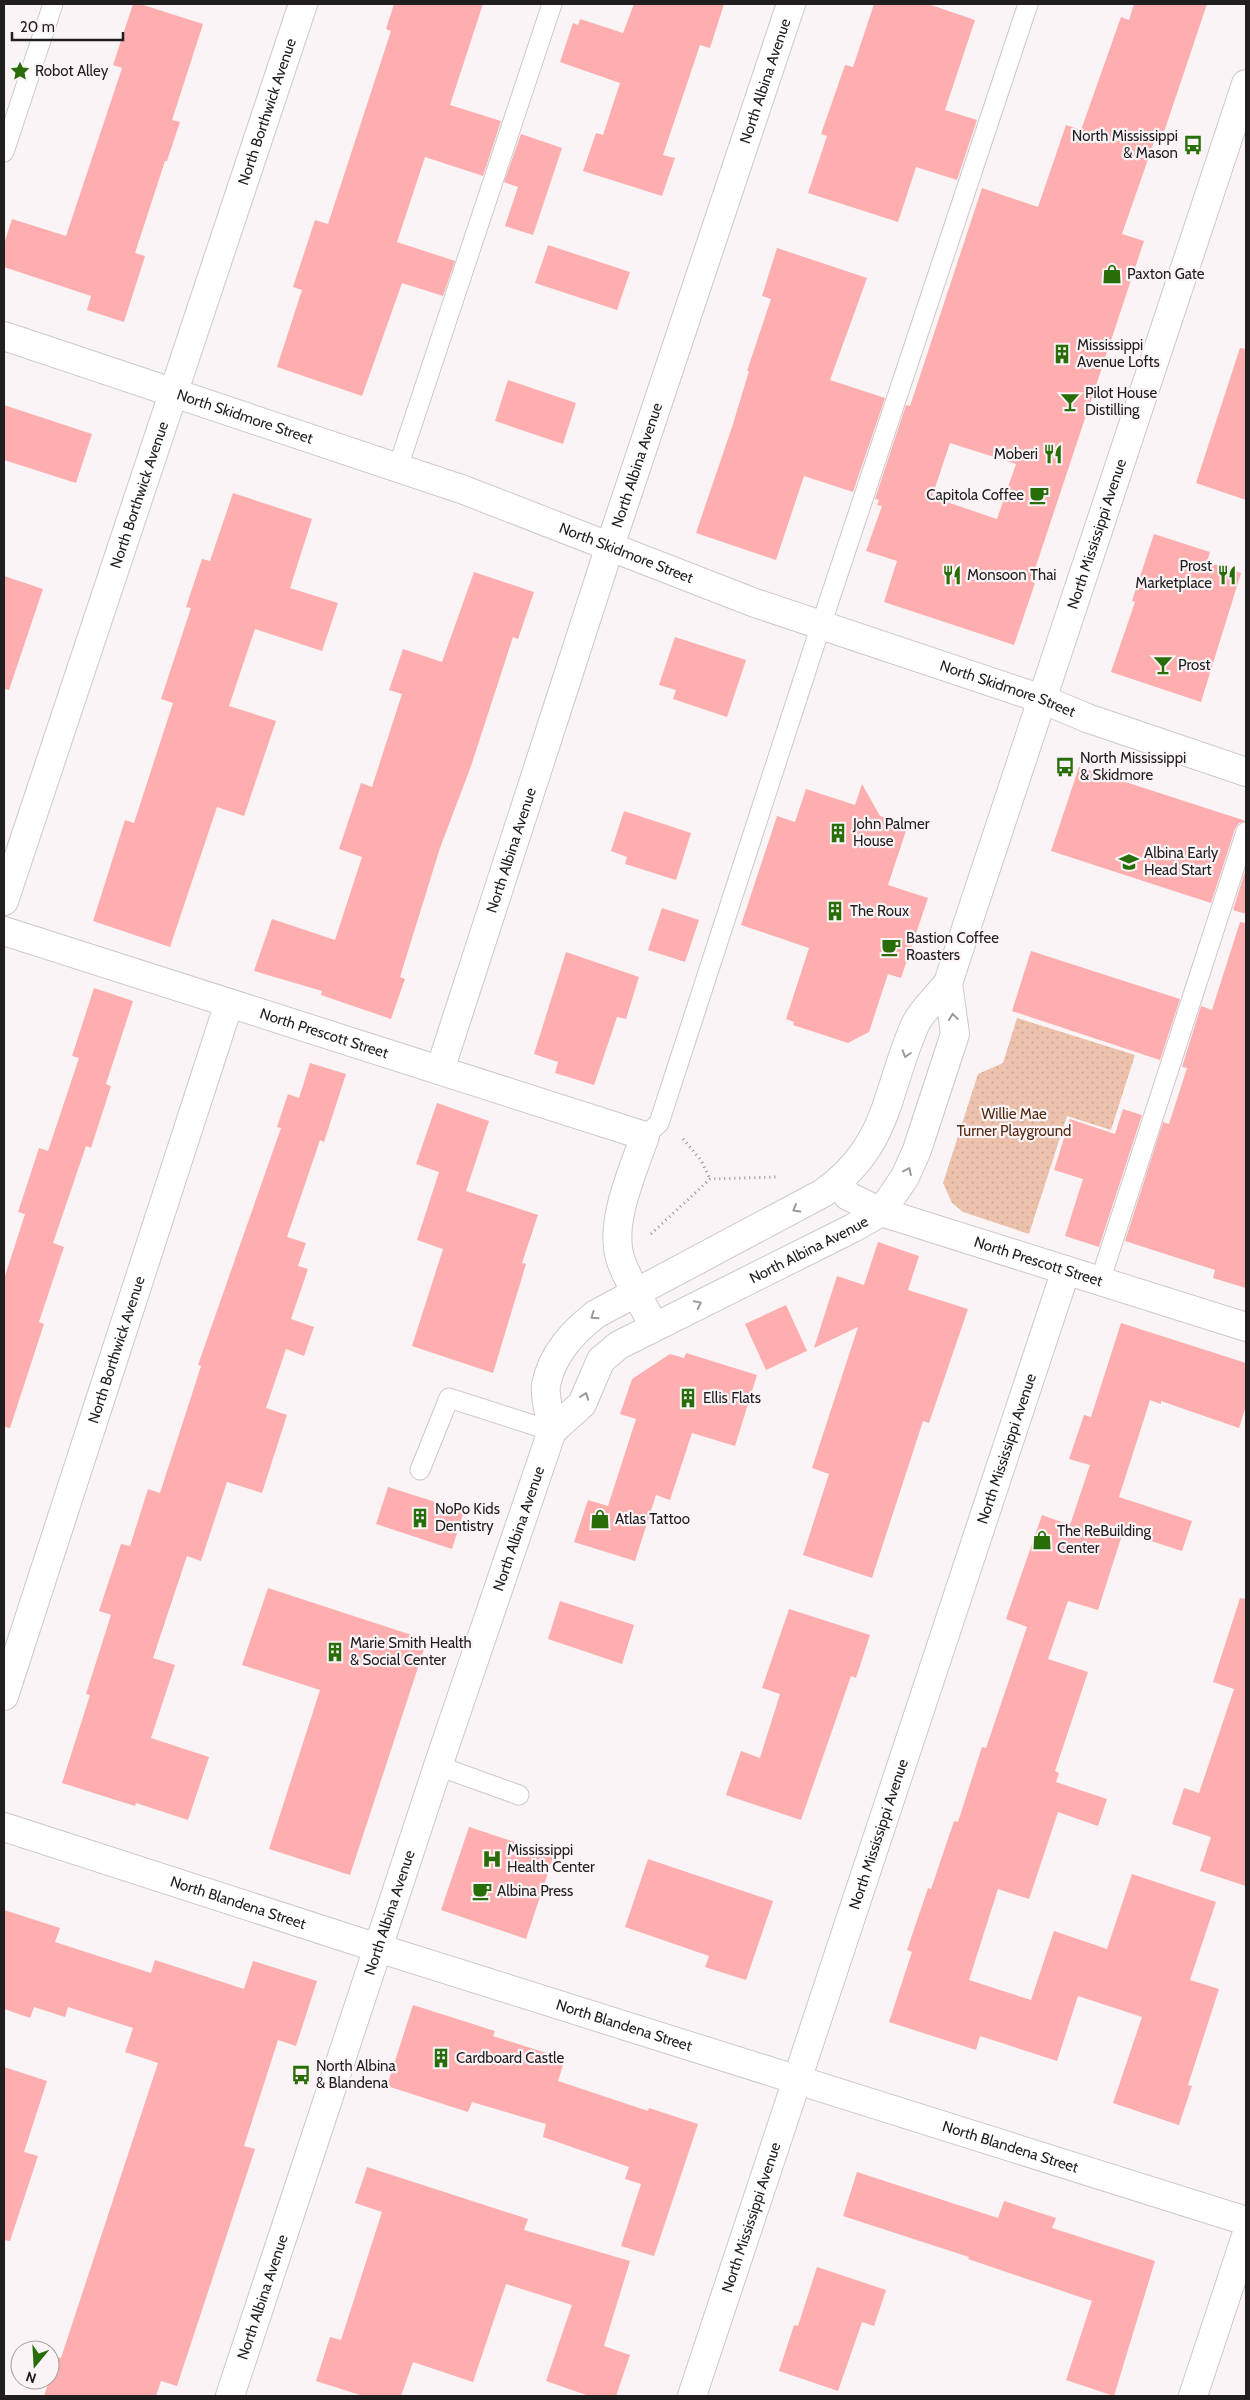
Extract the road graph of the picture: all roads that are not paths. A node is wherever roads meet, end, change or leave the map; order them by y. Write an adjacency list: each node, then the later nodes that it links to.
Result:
1 (53, 4): 7 (lane)
2 (303, 4): 9 (street, North Borthwick Avenue)
3 (552, 4): 10 (lane)
4 (792, 4): 11 (street, North Albina Avenue)
5 (1028, 4): 12 (lane)
6 (1246, 84): 13 (street, North Mississippi Avenue)
7 (4, 152)
8 (4, 336): 9 (street, North Skidmore Street)
9 (173, 392): 10 (street, North Skidmore Street); 16 (street, North Borthwick Avenue)
10 (398, 467): 11 (street, North Skidmore Street)
11 (610, 546): 12 (street, North Skidmore Street); 20 (street, North Albina Avenue)
12 (821, 625): 13 (street, North Skidmore Street); 21 (lane)
13 (1042, 699): 14 (street, North Skidmore Street); 18 (street, North Mississippi Avenue)
14 (1246, 772)
15 (1246, 832): 25 (lane)
16 (4, 901)
17 (4, 931): 19 (street, North Prescott Street)
18 (948, 983): 22 (street, North Mississippi Avenue, one-way to 22); 23 (street, North Mississippi Avenue, one-way to 18)
19 (229, 1003): 20 (street, North Prescott Street); 31 (street, North Borthwick Avenue)
20 (440, 1070): 21 (street, North Prescott Street)
21 (652, 1129): 26 (street)
22 (838, 1183): 23 (street, North Prescott Street); 26 (street, North Albina Avenue, one-way to 26)
23 (881, 1212): 24 (street, North Prescott Street); 27 (street, North Albina Avenue, one-way to 23)
24 (1066, 1270): 25 (street, North Prescott Street); 36 (street, North Mississippi Avenue)
25 (1100, 1281): 28 (street, North Prescott Street)
26 (636, 1291): 27 (street); 29 (street, North Albina Avenue, one-way to 29)
27 (654, 1326): 29 (street, North Albina Avenue, one-way to 27)
28 (1246, 1327)
29 (552, 1431): 30 (lane); 32 (street, North Albina Avenue)
30 (420, 1470)
31 (4, 1696)
32 (438, 1766): 33 (lane); 35 (street, North Albina Avenue)
33 (519, 1795)
34 (4, 1827): 35 (street, North Blandena Street)
35 (378, 1948): 36 (street, North Blandena Street); 39 (street, North Albina Avenue)
36 (796, 2080): 37 (street, North Blandena Street); 40 (street, North Mississippi Avenue)
37 (1246, 2221)
38 (1246, 2236): 41 (street)
39 (230, 2396)
40 (692, 2396)
41 (1193, 2396)

